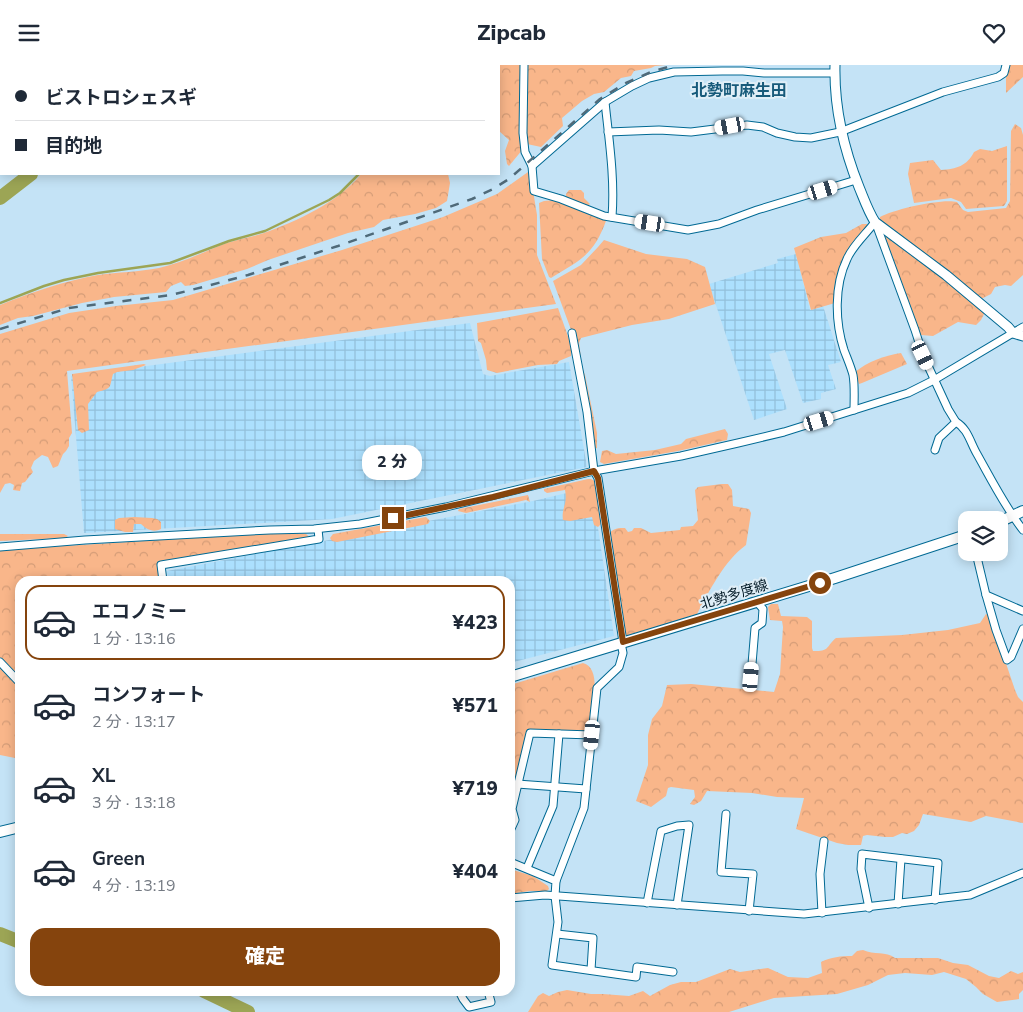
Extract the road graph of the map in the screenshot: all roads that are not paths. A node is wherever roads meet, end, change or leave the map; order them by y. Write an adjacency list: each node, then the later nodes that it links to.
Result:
1 (524, 65): 7 (street)
2 (1006, 65): 6 (street)
3 (835, 69): 4 (street); 6 (main road)
4 (605, 102): 5 (street); 7 (street)
5 (608, 132): 6 (street); 9 (street)
6 (840, 132): 8 (main road)
7 (532, 166): 9 (street)
8 (856, 180): 9 (street); 10 (main road)
9 (612, 217)
10 (876, 223): 12 (main road); 13 (street); 14 (street)
11 (572, 333): 17 (street)
12 (1020, 334): 13 (street)
13 (934, 380): 14 (street); 15 (street)
14 (854, 410): 17 (street)
15 (956, 421): 16 (street); 19 (street)
16 (935, 450)
17 (594, 471): 21 (street); 31 (street)
18 (1023, 511): 19 (main road)
19 (1013, 517): 20 (main road); 22 (street)
20 (1008, 519)
21 (318, 529): 24 (street); 26 (street)
22 (1023, 530)
23 (958, 538): 28 (main road, 北勢多度線)
24 (0, 547)
25 (978, 561): 27 (street)
26 (163, 576)
27 (986, 595): 29 (street); 30 (street)
28 (757, 602): 31 (main road, 北勢多度線); 34 (street)
29 (1023, 611)
30 (1023, 629)
31 (622, 642): 33 (main road, 北勢多度線); 37 (street)
32 (0, 662): 35 (street)
33 (515, 675)
34 (751, 677)
35 (15, 678)
36 (559, 734): 37 (street); 38 (street); 39 (street)
37 (592, 735): 40 (street)
38 (518, 784): 39 (street); 41 (street)
39 (555, 787): 40 (street); 48 (street)
40 (586, 789): 50 (street)
41 (515, 796)
42 (726, 814): 58 (street)
43 (15, 828): 44 (main road)
44 (0, 833)
45 (824, 841): 59 (street)
46 (901, 859): 53 (street); 55 (street); 57 (street)
47 (515, 864): 48 (street)
48 (527, 868): 50 (street)
49 (1023, 873): 53 (street)
50 (556, 881): 51 (street)
51 (554, 896): 52 (street); 54 (street); 60 (street)
52 (515, 898)
53 (936, 900): 55 (street)
54 (647, 903): 56 (street); 56 (street)
55 (898, 904): 57 (street)
56 (677, 905): 58 (street)
57 (869, 907): 59 (street)
58 (748, 911): 59 (street)
59 (822, 913)
60 (557, 934): 61 (street); 61 (street)
61 (591, 970): 62 (street)
62 (673, 971)
63 (462, 996): 64 (street)
64 (489, 996)

